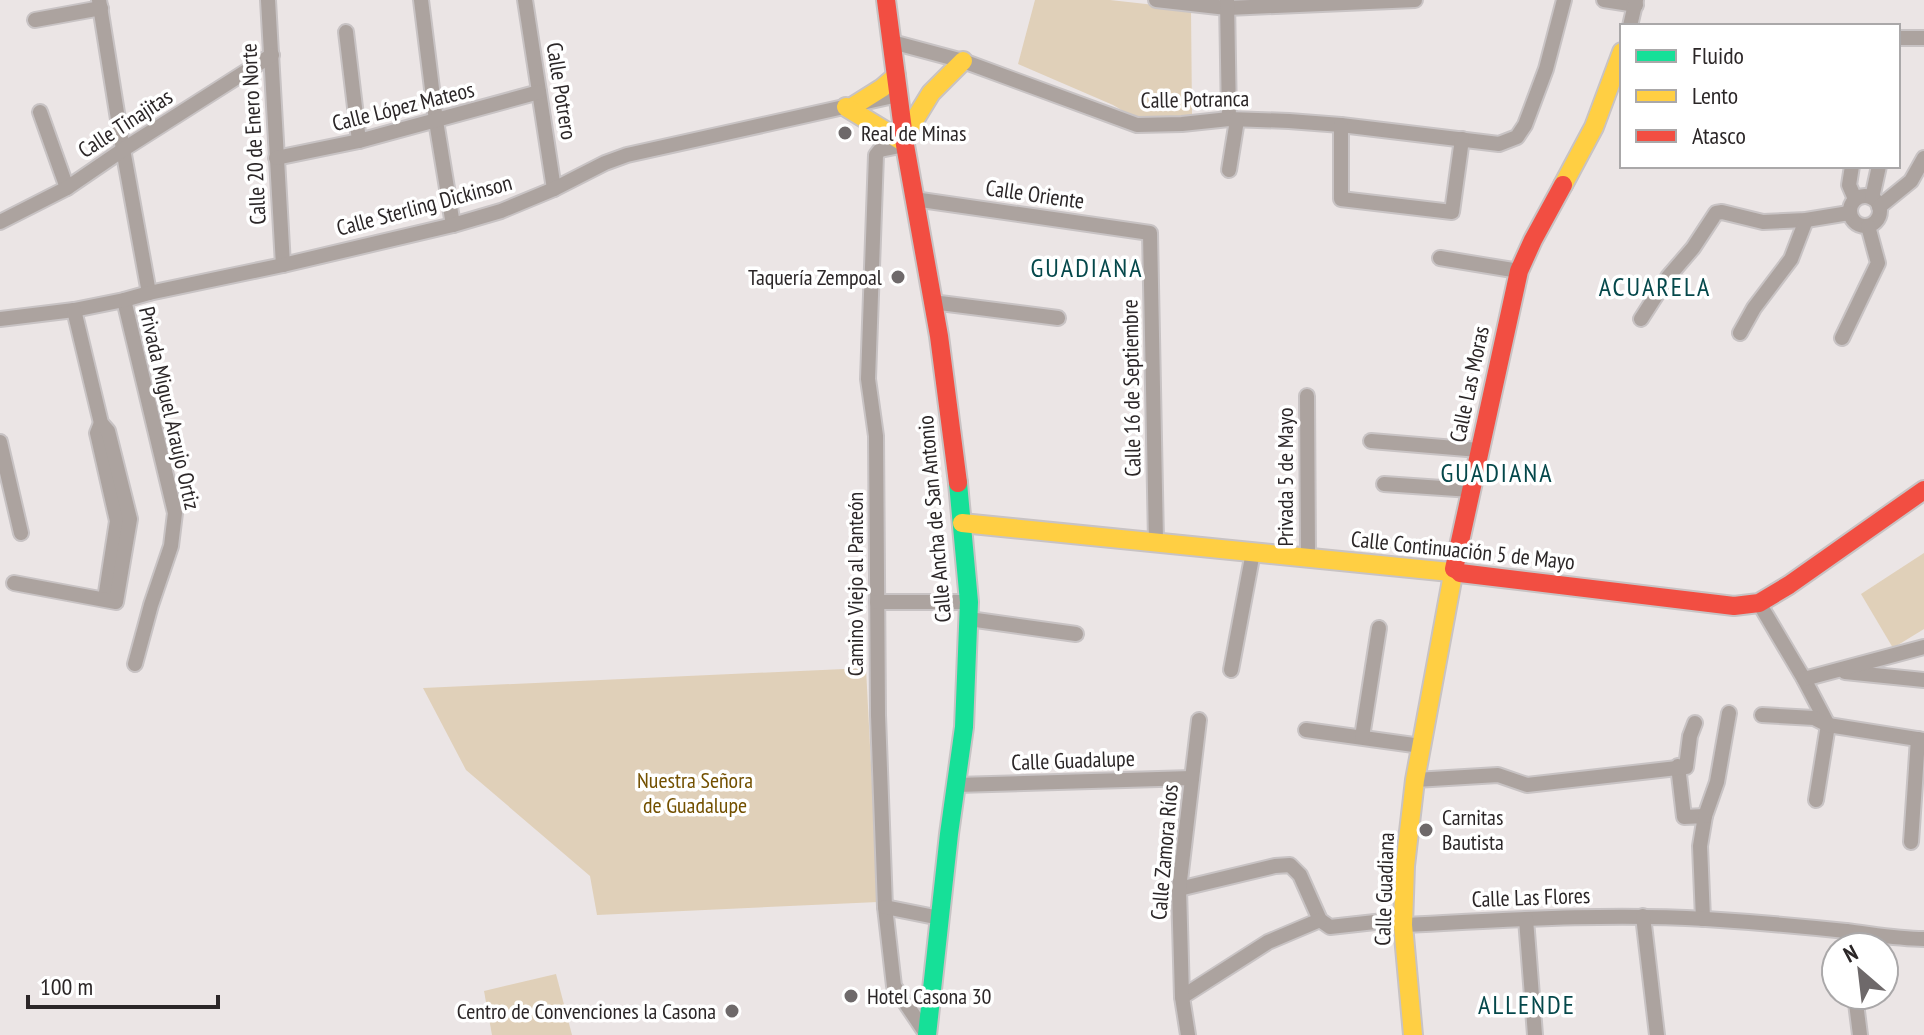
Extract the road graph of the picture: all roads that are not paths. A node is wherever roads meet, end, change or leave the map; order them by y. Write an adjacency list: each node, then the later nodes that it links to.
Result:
1 (268, 0): 18 (street, Calle 20 de Enero Norte)
2 (421, 0): 26 (street)
3 (525, 0): 22 (street, Calle Potrero)
4 (886, 0): 17 (street, Calle Ancha de San Antonio)
5 (1156, 0): 11 (street)
6 (1415, 0): 11 (street)
7 (1564, 0): 28 (street, Calle Potranca)
8 (1604, 0): 9 (street)
9 (1636, 3): 13 (street)
10 (100, 4): 12 (street); 31 (street)
11 (1227, 4): 25 (street)
12 (35, 20)
13 (1631, 24)
14 (346, 32): 29 (street)
15 (1900, 38): 16 (street)
16 (1924, 38)
17 (892, 42): 20 (street, Calle Potranca); 21 (street, Calle Ancha de San Antonio)
18 (272, 55): 31 (street, Calle Tinajitas); 32 (street, Calle 20 de Enero Norte)
19 (1620, 58): 49 (street, Calle Las Moras)
20 (963, 61): 25 (street, Calle Potranca); 30 (street)
21 (897, 86): 23 (street); 30 (street, Calle Ancha de San Antonio)
22 (539, 92): 26 (street, Calle López Mateos); 38 (street, Calle Potrero)
23 (850, 106): 30 (street); 38 (street, Calle Sterling Dickinson)
24 (40, 112): 37 (street)
25 (1233, 120): 27 (street, Calle Potranca); 36 (street)
26 (436, 121): 29 (street, Calle López Mateos); 44 (street)
27 (1341, 125): 28 (street, Calle Potranca); 28 (street)
28 (1462, 139)
29 (359, 141): 32 (street, Calle López Mateos)
30 (905, 142): 39 (street, Calle Ancha de San Antonio); 73 (street, Camino Viejo al Panteón)
31 (124, 149): 37 (street, Calle Tinajitas); 50 (street)
32 (276, 158): 48 (street, Calle 20 de Enero Norte)
33 (1924, 158): 40 (street)
34 (1852, 168): 41 (street)
35 (1879, 168): 40 (street)
36 (1229, 170)
37 (67, 188): 43 (street, Calle Tinajitas)
38 (554, 189): 44 (street, Calle Sterling Dickinson)
39 (914, 199): 46 (street, Calle Oriente); 52 (street, Calle Ancha de San Antonio)
40 (1876, 202): 41 (street); 45 (street)
41 (1852, 206): 42 (street); 45 (street)
42 (1806, 220): 56 (street); 57 (street)
43 (0, 222)
44 (453, 225): 48 (street, Calle Sterling Dickinson)
45 (1868, 226): 58 (street)
46 (1150, 233): 68 (street, Calle 16 de Septiembre)
47 (1440, 258): 49 (street)
48 (283, 265): 50 (street, Calle Sterling Dickinson)
49 (1519, 271): 62 (street, Calle Las Moras)
50 (149, 293): 51 (street, Calle Sterling Dickinson)
51 (124, 300): 53 (street, Calle Sterling Dickinson); 79 (street, Privada Miguel Araujo Ortiz)
52 (932, 302): 54 (street); 66 (street, Calle Ancha de San Antonio)
53 (74, 310): 55 (street, Calle Sterling Dickinson); 72 (street)
54 (1058, 318)
55 (0, 319)
56 (1641, 319)
57 (1740, 333)
58 (1842, 338)
59 (1307, 396): 70 (street, Privada 5 de Mayo)
60 (1371, 441): 62 (street)
61 (0, 443): 67 (street)
62 (1479, 450): 64 (street, Calle Las Moras)
63 (1384, 484): 64 (street)
64 (1471, 490): 71 (street, Calle Las Moras)
65 (1924, 490): 74 (street, Calle Continuación 5 de Mayo)
66 (962, 523): 68 (street, Calle Continuación 5 de Mayo); 75 (street, Calle Ancha de San Antonio)
67 (21, 533)
68 (1156, 542): 69 (street, Calle Continuación 5 de Mayo)
69 (1253, 552): 70 (street, Calle Continuación 5 de Mayo); 80 (street)
70 (1308, 557): 71 (street, Calle Continuación 5 de Mayo)
71 (1453, 572): 74 (street, Calle Continuación 5 de Mayo); 92 (street, Calle Las Moras)
72 (14, 583)
73 (877, 602): 75 (street); 102 (street, Camino Viejo al Panteón)
74 (1759, 603): 82 (street)
75 (969, 611): 77 (street); 96 (street, Calle Ancha de San Antonio)
76 (1379, 628): 90 (street)
77 (1076, 634)
78 (1924, 647): 81 (street)
79 (135, 664)
80 (1231, 670)
81 (1837, 671): 82 (street); 83 (street)
82 (1804, 679): 88 (street)
83 (1924, 680)
84 (1729, 713): 99 (street)
85 (1762, 715): 88 (street)
86 (1199, 720): 94 (street, Calle Zamora Ríos)
87 (1695, 723): 93 (street)
88 (1828, 725): 91 (street); 98 (street)
89 (1306, 730): 90 (street)
90 (1362, 737): 92 (street)
91 (1921, 740): 97 (street)
92 (1421, 746): 95 (street, Calle Guadiana)
93 (1682, 766): 95 (street); 99 (street)
94 (1192, 778): 96 (street, Calle Guadalupe); 101 (street, Calle Zamora Ríos)
95 (1415, 780): 108 (street, Calle Guadiana)
96 (956, 785): 104 (street, Calle Ancha de San Antonio)
97 (1920, 795): 100 (street)
98 (1816, 800)
99 (1705, 816): 106 (street)
100 (1911, 842)
101 (1179, 889): 107 (street); 112 (street, Calle Zamora Ríos)
102 (885, 907): 104 (street); 114 (street, Camino Viejo al Panteón)
103 (1643, 916): 105 (street, Calle Las Flores); 106 (street, Calle Las Flores); 118 (street)
104 (940, 918): 114 (street, Calle Ancha de San Antonio)
105 (1526, 919): 108 (street, Calle Las Flores); 117 (street)
106 (1703, 919): 109 (street, Calle Las Flores)
107 (1320, 920): 108 (street, Calle Las Flores); 112 (street)
108 (1403, 925): 116 (street, Calle Guadiana)
109 (1846, 931)
110 (1900, 938): 111 (street, Calle Las Flores)
111 (1924, 939)
112 (1182, 997): 115 (street, Calle Zamora Ríos)
113 (1857, 1011): 119 (street)
114 (927, 1035)
115 (1188, 1035)
116 (1413, 1035)
117 (1535, 1035)
118 (1657, 1035)
119 (1860, 1035)

